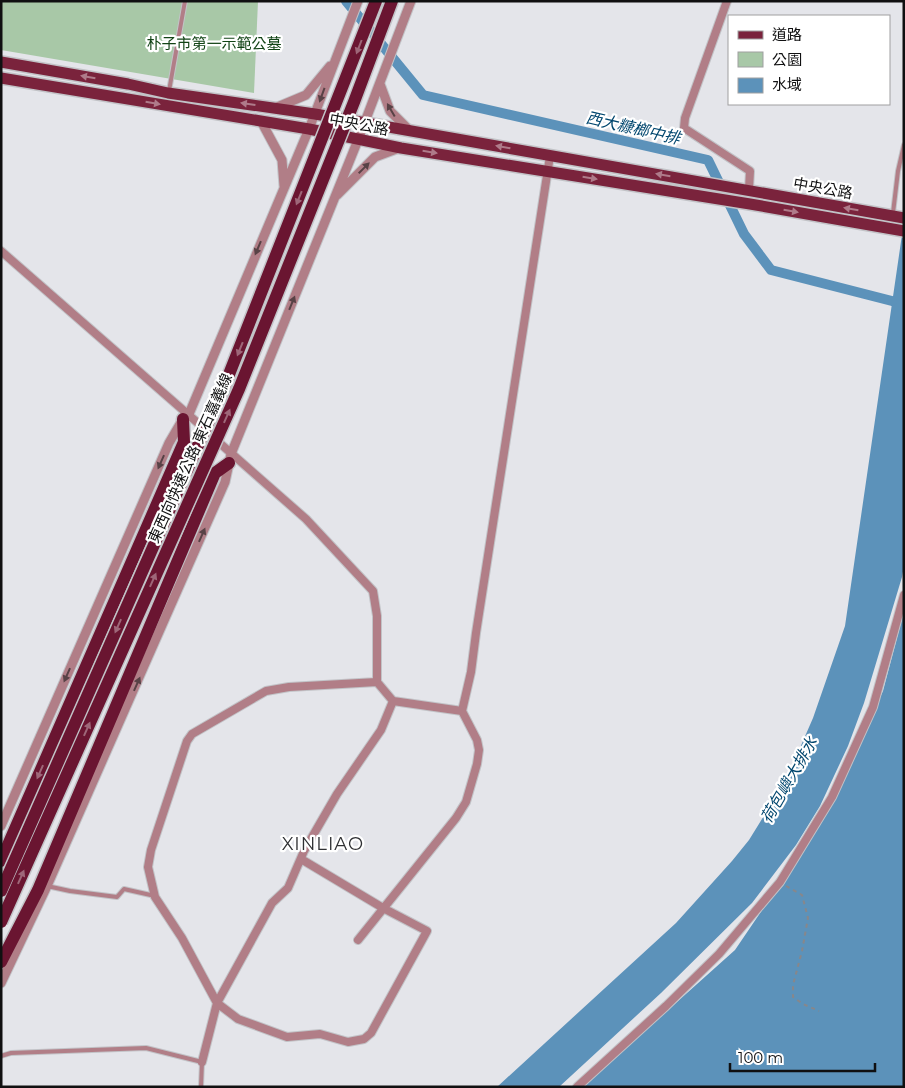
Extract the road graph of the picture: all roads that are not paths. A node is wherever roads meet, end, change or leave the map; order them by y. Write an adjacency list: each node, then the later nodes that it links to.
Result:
1 (184, 1): 12 (lane)
2 (376, 1): 41 (highway, 東西向快速公路 東石嘉義線, one-way to 41, bridge)
3 (392, 1): 44 (highway, 東西向快速公路 東石嘉義線, one-way to 3, bridge)
4 (411, 1): 10 (street)
5 (727, 1): 26 (street)
6 (357, 2): 7 (street)
7 (336, 57): 14 (street); 15 (street, one-way to 15)
8 (1, 62): 11 (main road, 中央公路, one-way to 8)
9 (1, 78): 13 (main road, 中央公路)
10 (381, 81): 17 (street); 19 (street, one-way to 10)
11 (128, 84): 12 (main road, 中央公路); 13 (main road)
12 (168, 93): 14 (main road, 中央公路, one-way to 12)
13 (125, 99): 16 (main road, 中央公路, one-way to 16)
14 (275, 108): 15 (main road, 中央公路)
15 (315, 114): 17 (main road, 中央公路); 18 (street)
16 (262, 121): 18 (main road, 中央公路); 25 (street)
17 (365, 123): 19 (main road, 中央公路); 20 (street)
18 (309, 129): 20 (main road, 中央公路); 25 (street)
19 (410, 131): 23 (main road, 中央公路, one-way to 19)
20 (358, 140): 22 (main road, 中央公路); 27 (street)
21 (904, 146): 28 (lane)
22 (401, 148): 24 (main road, 中央公路, one-way to 24); 27 (street, one-way to 22)
23 (550, 156): 24 (street); 26 (main road, 中央公路, one-way to 23)
24 (546, 171): 29 (main road, 中央公路, one-way to 29); 36 (street)
25 (284, 187): 31 (street, one-way to 31)
26 (745, 189): 28 (main road, 中央公路, one-way to 26)
27 (334, 199): 32 (street, one-way to 27)
28 (899, 217)
29 (900, 230)
30 (1, 251): 31 (street)
31 (186, 417): 32 (street); 37 (street, one-way to 37); 39 (highway, one-way to 39)
32 (230, 458): 34 (street); 40 (street, one-way to 32); 46 (highway)
33 (904, 595): 52 (street)
34 (377, 682): 35 (street); 42 (street)
35 (393, 701): 36 (street); 38 (street)
36 (462, 711): 43 (street)
37 (1, 826)
38 (301, 859): 43 (street); 48 (street)
39 (1, 861)
40 (48, 886): 42 (lane); 47 (street)
41 (1, 890)
42 (155, 896): 48 (street)
43 (383, 908): 45 (street); 48 (street)
44 (1, 922)
45 (358, 940)
46 (1, 962)
47 (1, 983)
48 (217, 1003): 50 (street)
49 (1, 1056): 50 (lane)
50 (202, 1062): 51 (lane)
51 (201, 1087)
52 (577, 1087)

